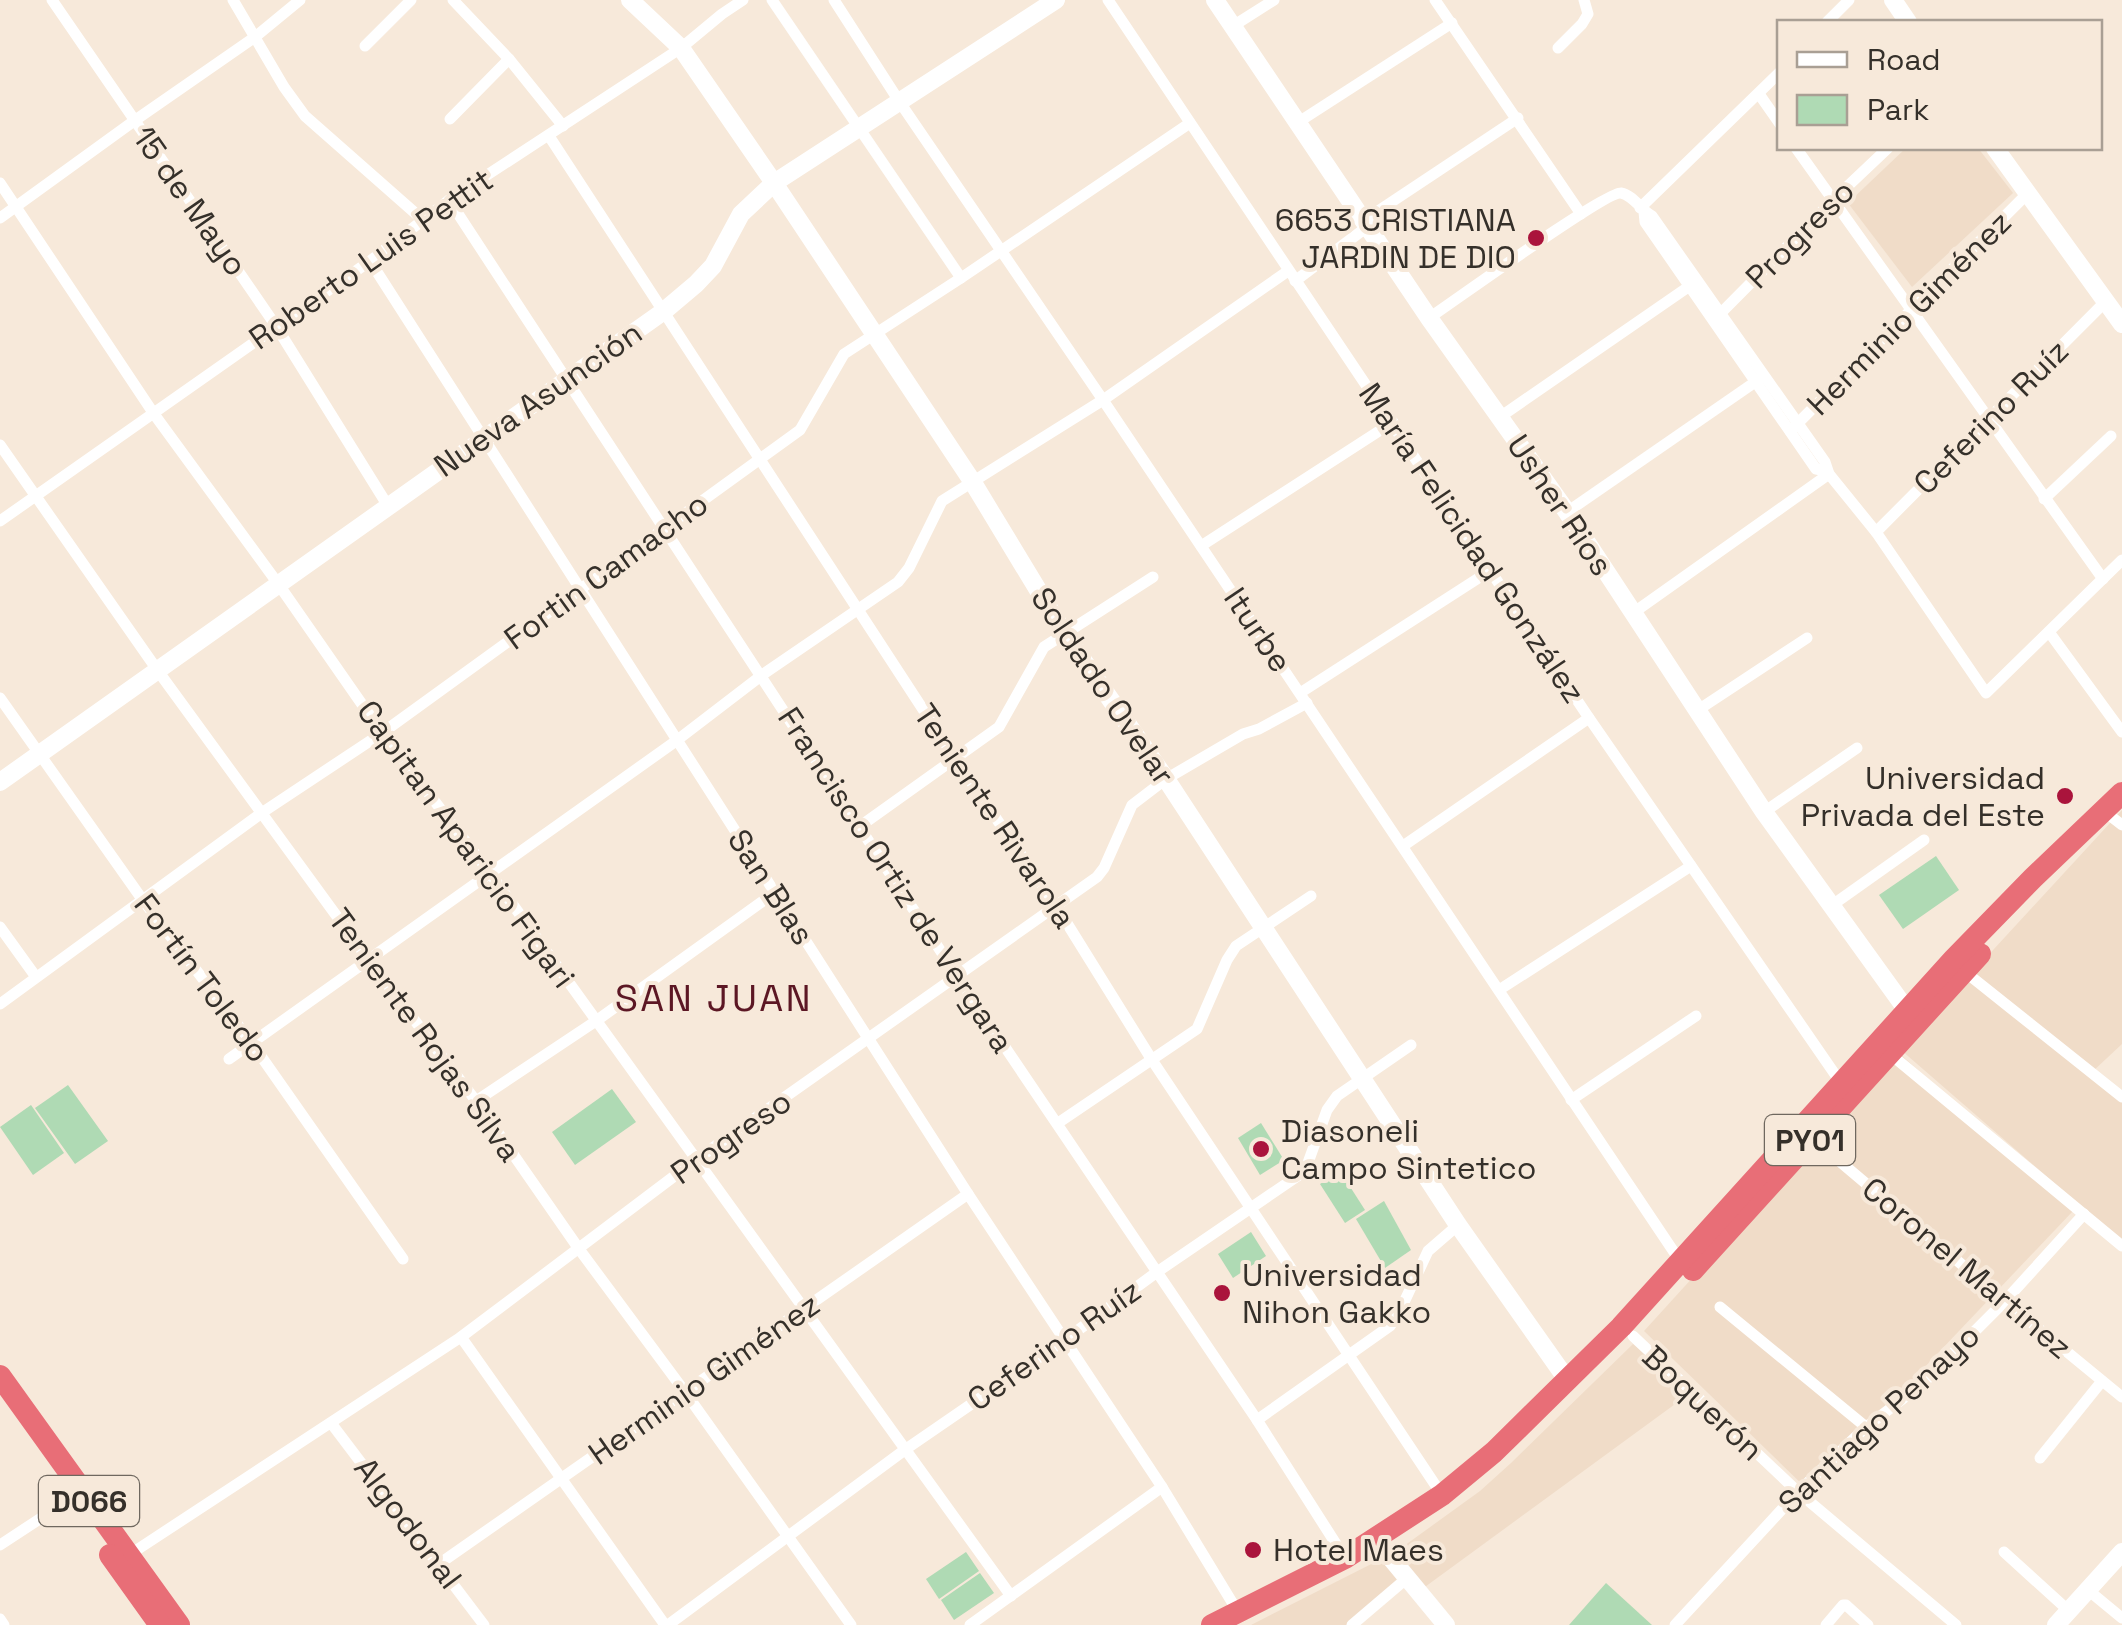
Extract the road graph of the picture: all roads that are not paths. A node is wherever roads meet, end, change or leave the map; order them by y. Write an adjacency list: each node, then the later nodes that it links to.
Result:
1 (52, 0): 30 (street, 15 de Mayo)
2 (233, 0): 20 (street)
3 (300, 0): 20 (street)
4 (410, 0): 21 (street)
5 (452, 0): 24 (street)
6 (630, 0): 22 (street, Soldado Ovelar)
7 (743, 0): 22 (street, Roberto Luis Pettit)
8 (772, 0): 35 (street)
9 (834, 0): 27 (street, Iturbe)
10 (1056, 0): 27 (street, Nueva Asunción)
11 (1108, 0): 32 (street, María Felicidad González)
12 (1215, 0): 19 (street, Usher Rios)
13 (1274, 0): 19 (street)
14 (1435, 0): 18 (street)
15 (1584, 0): 23 (street)
16 (1849, 0): 17 (street)
17 (1829, 20)
18 (1452, 24): 28 (street); 33 (street)
19 (1233, 26): 33 (street, Usher Rios)
20 (255, 37): 30 (street); 49 (street)
21 (365, 46)
22 (680, 48): 34 (street, Roberto Luis Pettit); 40 (street, Soldado Ovelar)
23 (1558, 48)
24 (509, 59): 29 (street); 34 (street)
25 (1777, 75): 26 (street)
26 (1759, 94): 31 (street); 46 (street)
27 (899, 101): 35 (street, Nueva Asunción); 51 (street, Iturbe)
28 (1518, 118): 47 (street); 50 (street)
29 (450, 119)
30 (134, 120): 45 (street); 62 (street, 15 de Mayo)
31 (1777, 120)
32 (1190, 122): 51 (street, Fortin Camacho); 53 (street, María Felicidad González)
33 (1297, 123): 50 (street, Usher Rios)
34 (564, 126): 36 (street, Roberto Luis Pettit)
35 (860, 126): 40 (street, Nueva Asunción); 54 (street)
36 (549, 136): 43 (street, Roberto Luis Pettit); 58 (street, Teniente Rivarola)
37 (1797, 150): 44 (street)
38 (1886, 150): 44 (street, Progreso)
39 (1996, 150): 42 (street)
40 (774, 183): 58 (street, Nueva Asunción); 63 (street, Soldado Ovelar)
41 (0, 184): 45 (street, Capitan Aparicio Figari)
42 (2027, 194): 56 (street); 57 (street, Herminio Giménez)
43 (450, 200): 49 (street, Roberto Luis Pettit); 64 (street, Francisco Ortiz de Vergara)
44 (1833, 200): 57 (street); 59 (street, Progreso)
45 (16, 207): 48 (street); 67 (street, Capitan Aparicio Figari)
46 (1642, 210): 47 (street); 55 (street)
47 (1582, 214): 60 (street)
48 (0, 218)
49 (423, 220): 52 (street, Roberto Luis Pettit)
50 (1365, 224): 53 (street); 60 (street, Usher Rios)
51 (1001, 251): 54 (street, Fortin Camacho); 66 (street, Iturbe)
52 (370, 261): 62 (street, Roberto Luis Pettit); 73 (street, San Blas)
53 (1292, 276): 66 (street); 70 (street, María Felicidad González)
54 (961, 278): 63 (street, Fortin Camacho)
55 (1694, 284): 59 (street); 68 (street)
56 (2106, 302): 61 (street); 69 (street, Ceferino Ruíz)
57 (1911, 309): 69 (street); 71 (street, Herminio Giménez)
58 (664, 310): 64 (street, Nueva Asunción); 75 (street, Teniente Rivarola)
59 (1717, 317): 65 (street)
60 (1430, 318): 68 (street, Usher Rios)
61 (2122, 324)
62 (276, 326): 67 (street, Roberto Luis Pettit); 80 (street, 15 de Mayo)
63 (873, 334): 75 (street, Fortin Camacho); 77 (street, Soldado Ovelar)
64 (566, 379): 73 (street, Nueva Asunción); 83 (street, Francisco Ortiz de Vergara)
65 (1760, 379): 71 (street); 81 (street)
66 (1103, 400): 77 (street); 85 (street, Iturbe)
67 (154, 414): 78 (street, Roberto Luis Pettit); 90 (street, Capitan Aparicio Figari)
68 (1500, 416): 81 (street, Usher Rios)
69 (1989, 418): 79 (street); 84 (street, Ceferino Ruíz)
70 (1393, 422): 85 (street); 87 (street, María Felicidad González)
71 (1794, 427): 76 (street)
72 (2110, 436): 79 (street)
73 (484, 437): 80 (street, Nueva Asunción); 91 (street, San Blas)
74 (0, 445): 78 (street, Teniente Rojas Silva)
75 (759, 460): 83 (street, Fortin Camacho); 92 (street, Teniente Rivarola)
76 (1828, 473): 84 (street); 93 (street)
77 (972, 481): 92 (street); 95 (street, Soldado Ovelar)
78 (36, 496): 82 (street, Roberto Luis Pettit); 97 (street, Teniente Rojas Silva)
79 (2044, 499): 89 (street)
80 (388, 506): 90 (street, Nueva Asunción)
81 (1567, 512): 93 (street, Usher Rios)
82 (0, 521)
83 (664, 528): 91 (street, Fortin Camacho); 98 (street, Francisco Ortiz de Vergara)
84 (1876, 532): 94 (street)
85 (1201, 546): 100 (street, Iturbe)
86 (2122, 560): 89 (street)
87 (1491, 570): 100 (street, Progreso); 102 (street, María Felicidad González)
88 (1153, 577): 95 (street)
89 (2103, 579): 94 (street)
90 (278, 584): 97 (street, Nueva Asunción); 104 (street, Capitan Aparicio Figari)
91 (579, 590): 104 (street, Fortin Camacho); 105 (street, San Blas)
92 (860, 610): 98 (street); 108 (street, Teniente Rivarola)
93 (1633, 613): 101 (street, Usher Rios)
94 (2049, 632): 103 (street)
95 (1064, 633): 108 (street); 109 (street, Soldado Ovelar)
96 (1807, 638): 101 (street)
97 (158, 671): 107 (street, Nueva Asunción); 112 (street, Teniente Rojas Silva)
98 (762, 675): 105 (street); 115 (street, Francisco Ortiz de Vergara)
99 (0, 698): 107 (street, Fortín Toledo)
100 (1303, 698): 109 (street, Progreso); 117 (street, Iturbe)
101 (1698, 710): 113 (street, Usher Rios)
102 (1590, 718): 117 (street); 118 (street, María Felicidad González)
103 (2122, 732)
104 (382, 733): 112 (street, Fortin Camacho); 119 (street, Capitan Aparicio Figari)
105 (676, 741): 119 (street); 120 (street, San Blas)
106 (1857, 748): 113 (street)
107 (39, 754): 110 (street, Nueva Asunción); 122 (street, Fortín Toledo)
108 (956, 760): 115 (street); 123 (street, Teniente Rivarola)
109 (1166, 779): 123 (street, Progreso); 126 (street, Soldado Ovelar)
110 (0, 782)
111 (2122, 793): 133 (highway, PY01)
112 (263, 812): 122 (street, Fortin Camacho); 127 (street, Teniente Rojas Silva)
113 (1764, 812): 124 (street, Usher Rios)
114 (2119, 818): 128 (highway, PY01)
115 (859, 827): 129 (street, Francisco Ortiz de Vergara)
116 (1924, 840): 124 (street)
117 (1403, 846): 131 (street, Iturbe)
118 (1691, 866): 131 (street); 143 (street, María Felicidad González)
119 (490, 874): 127 (street); 135 (street, Capitan Aparicio Figari)
120 (774, 892): 135 (street); 136 (street, San Blas)
121 (1310, 896): 126 (street)
122 (142, 899): 130 (street, Fortin Camacho); 137 (street, Fortín Toledo)
123 (1055, 904): 129 (street, Progreso); 141 (street, Teniente Rivarola)
124 (1831, 906): 133 (street, Usher Rios)
125 (0, 927): 130 (street)
126 (1263, 928): 141 (street); 142 (street, Soldado Ovelar)
127 (368, 959): 137 (street); 145 (street, Teniente Rojas Silva)
128 (1964, 971): 139 (highway, PY01); 144 (street)
129 (957, 976): 136 (street, Progreso); 147 (street, Francisco Ortiz de Vergara)
130 (36, 977): 132 (street, Fortin Camacho)
131 (1498, 990): 146 (street, Iturbe)
132 (0, 1004)
133 (1906, 1009): 143 (highway, PY01)
134 (1696, 1016): 146 (street)
135 (596, 1021): 145 (street); 149 (street, Capitan Aparicio Figari)
136 (870, 1039): 149 (street, Progreso); 150 (street, San Blas)
137 (251, 1042): 140 (street); 156 (street, Fortín Toledo)
138 (1411, 1045): 142 (street, Ceferino Ruíz)
139 (1889, 1053): 148 (highway, PY01); 152 (street)
140 (229, 1059)
141 (1152, 1060): 147 (street); 151 (street, Teniente Rivarola)
142 (1361, 1079): 151 (street, Ceferino Ruíz); 153 (street, Soldado Ovelar)
143 (1841, 1082): 157 (highway, PY01)
144 (2122, 1097)
145 (476, 1100): 155 (street, Teniente Rojas Silva)
146 (1571, 1100): 157 (street, Iturbe)
147 (1058, 1123): 158 (street, Francisco Ortiz de Vergara)
148 (1812, 1138): 159 (street, Coronel Martínez); 162 (highway, PY01)
149 (697, 1159): 155 (street, Progreso); 161 (street, Capitan Aparicio Figari)
150 (968, 1194): 161 (street, Herminio Giménez); 164 (street, San Blas)
151 (1253, 1209): 158 (street, Ceferino Ruíz); 165 (street, Teniente Rivarola)
152 (2084, 1214): 154 (street); 159 (street, Santiago Penayo)
153 (1458, 1225): 165 (street); 168 (street, Soldado Ovelar)
154 (2122, 1246)
155 (579, 1249): 163 (street, Progreso); 169 (street, Teniente Rojas Silva)
156 (403, 1258)
157 (1680, 1261): 168 (highway, PY01)
158 (1157, 1272): 164 (street, Ceferino Ruíz); 172 (street, Francisco Ortiz de Vergara)
159 (2005, 1301): 167 (street, Coronel Martínez); 174 (street, Santiago Penayo)
160 (1720, 1307): 174 (street)
161 (804, 1308): 169 (street, Herminio Giménez); 175 (street, Capitan Aparicio Figari)
162 (1632, 1336): 168 (highway, PY01); 179 (street, Boquerón)
163 (460, 1337): 173 (street, Progreso); 177 (street)
164 (1066, 1340): 175 (street, Ceferino Ruíz); 178 (street, San Blas)
165 (1349, 1355): 172 (street); 180 (street, Teniente Rivarola)
166 (0, 1376): 187 (highway, D066)
167 (2102, 1380): 170 (street, Coronel Martínez); 176 (street)
168 (1572, 1387): 180 (highway, PY01); 184 (highway, PY01)
169 (684, 1392): 177 (street, Herminio Giménez); 182 (street, Teniente Rojas Silva)
170 (2122, 1397)
171 (0, 1402): 181 (highway, D066)
172 (1257, 1420): 188 (street, Francisco Ortiz de Vergara)
173 (331, 1422): 187 (street, Progreso); 189 (street, Algodonal)
174 (1866, 1427): 179 (street, Santiago Penayo)
175 (906, 1449): 182 (street, Ceferino Ruíz); 192 (street, Capitan Aparicio Figari)
176 (2040, 1458)
177 (561, 1479): 189 (street, Herminio Giménez); 201 (street)
178 (1162, 1487): 192 (street); 196 (street, San Blas)
179 (1798, 1492): 207 (street, Santiago Penayo); 210 (street, Boquerón)
180 (1442, 1495): 188 (highway, PY01)
181 (70, 1499): 183 (street); 198 (highway, D066)
182 (788, 1538): 201 (street, Ceferino Ruíz); 202 (street, Teniente Rojas Silva)
183 (0, 1545)
184 (1385, 1551): 190 (street); 196 (highway, PY01)
185 (2004, 1552): 193 (street)
186 (2122, 1552): 191 (street)
187 (128, 1554): 199 (highway, D066)
188 (1345, 1558): 196 (highway, PY01)
189 (439, 1564): 200 (street, Algodonal)
190 (1406, 1579): 205 (street); 206 (street)
191 (2088, 1590): 193 (street); 194 (street)
192 (1011, 1596): 203 (street)
193 (2069, 1610): 211 (street)
194 (2122, 1618)
195 (0, 1619): 197 (street)
196 (1240, 1619): 204 (highway, PY01)
197 (4, 1625)
198 (160, 1625)
199 (179, 1625)
200 (484, 1625)
201 (666, 1625)
202 (851, 1625)
203 (970, 1625)
204 (1212, 1625)
205 (1352, 1625)
206 (1446, 1625)
207 (1674, 1625)
208 (1826, 1625): 209 (street)
209 (1868, 1625)
210 (1956, 1625)
211 (2056, 1625)

